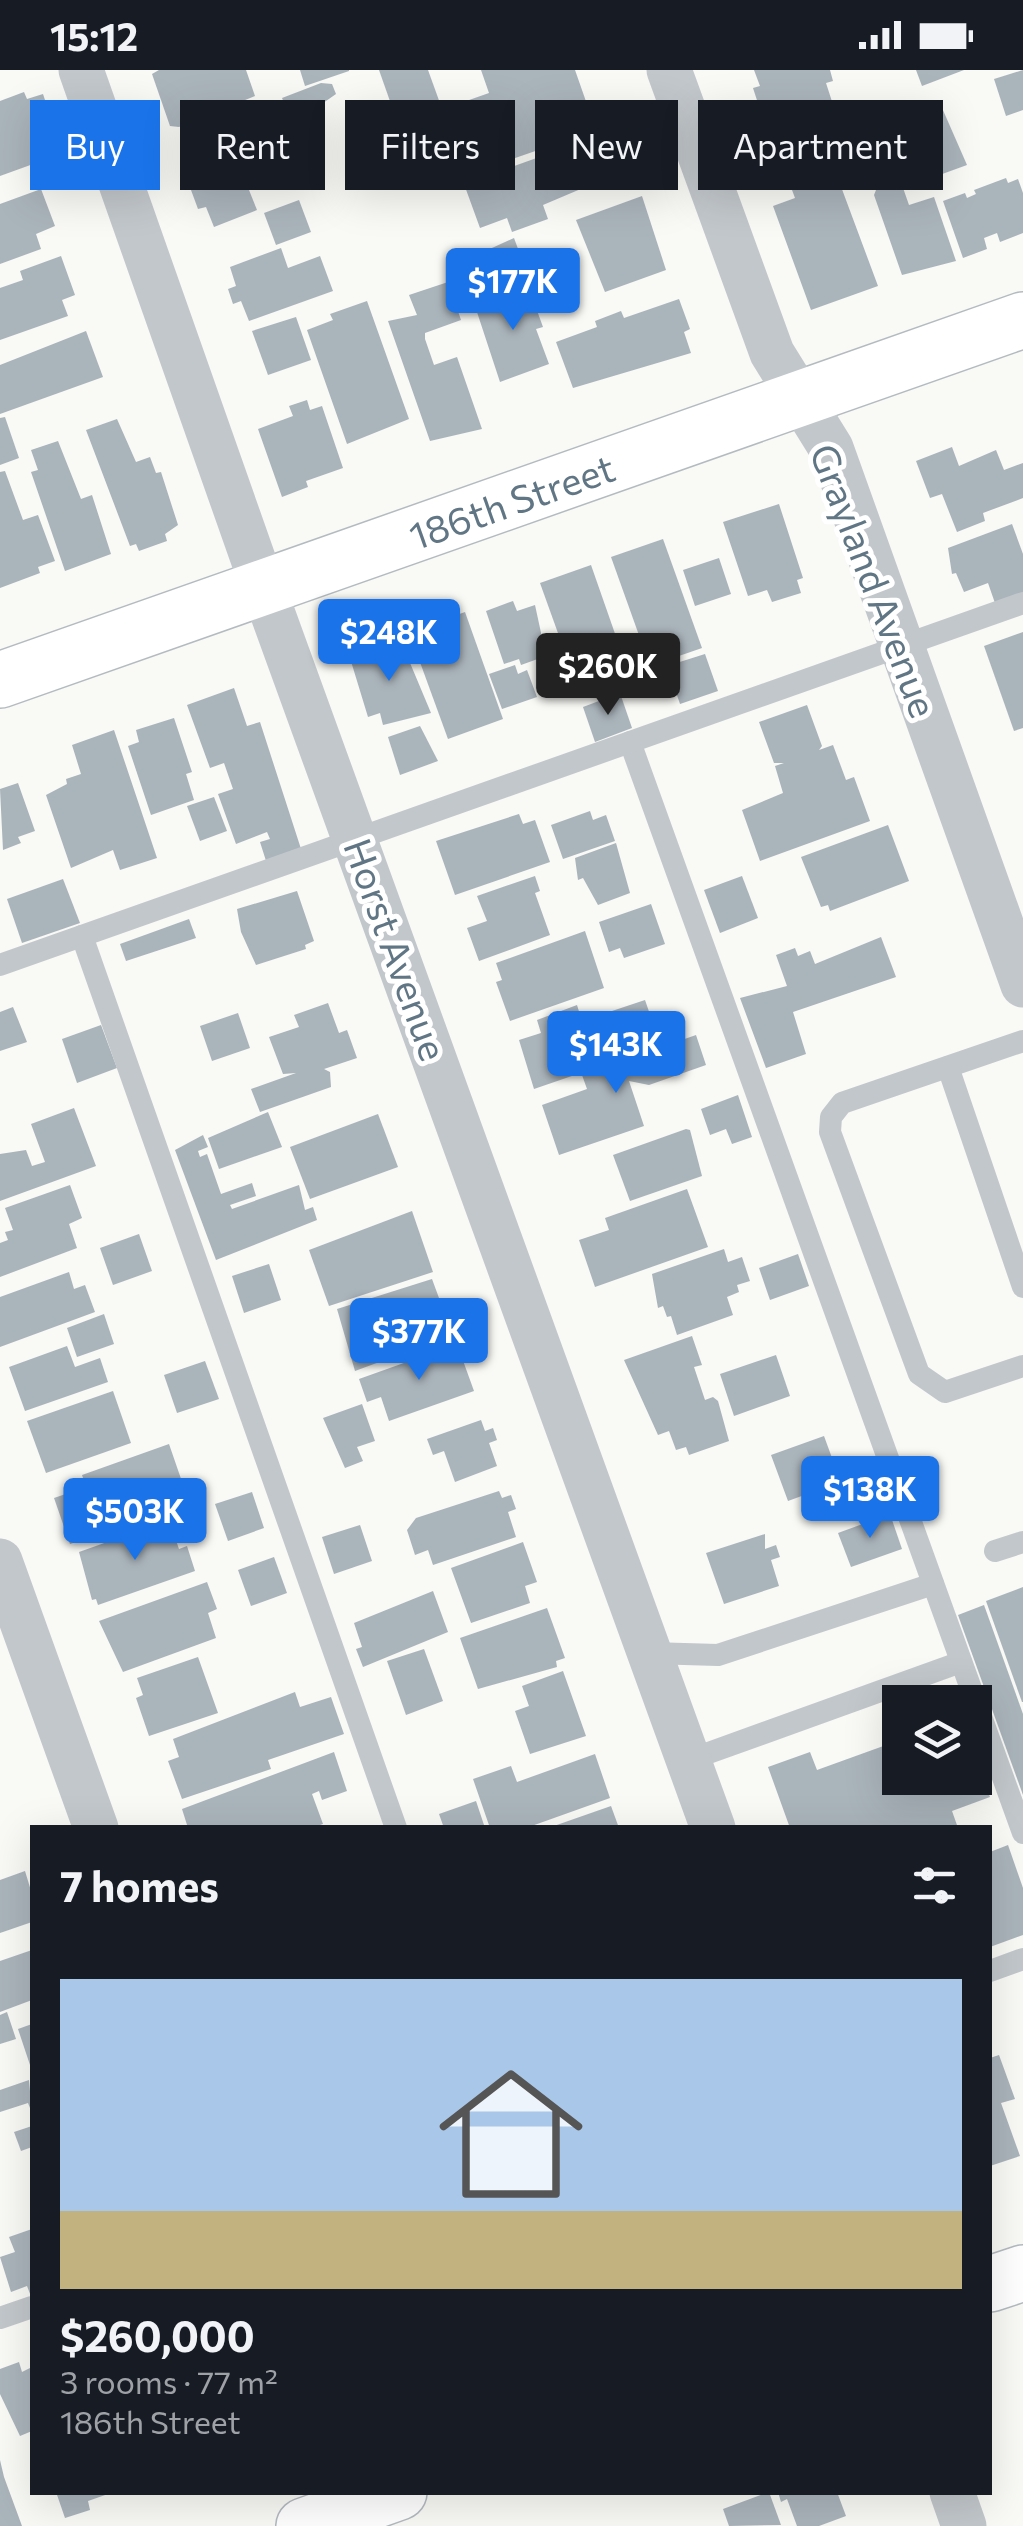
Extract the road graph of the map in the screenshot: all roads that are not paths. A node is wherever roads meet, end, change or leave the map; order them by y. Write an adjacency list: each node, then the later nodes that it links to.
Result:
1 (80, 70): 5 (street, Horst Avenue)
2 (669, 70): 4 (street, Grayland Avenue)
3 (1023, 320): 4 (street, 186th Street)
4 (798, 399): 5 (street, 186th Street); 7 (street, Grayland Avenue)
5 (263, 587): 8 (street, 186th Street); 10 (street, Horst Avenue)
6 (1023, 603): 7 (lane)
7 (902, 646): 9 (lane); 13 (street, Grayland Avenue)
8 (0, 680)
9 (630, 742): 10 (lane); 21 (lane)
10 (357, 839): 11 (lane); 22 (street, Horst Avenue)
11 (82, 936): 12 (lane); 26 (lane)
12 (0, 965)
13 (1023, 985)
14 (1023, 1041): 15 (lane)
15 (948, 1067): 16 (lane); 17 (lane)
16 (1023, 1287)
17 (1023, 1366)
18 (1023, 1542): 19 (lane)
19 (996, 1551)
20 (0, 1560): 25 (street)
21 (933, 1584): 22 (lane); 23 (lane)
22 (650, 1654): 24 (street, Horst Avenue)
23 (961, 1662): 24 (lane); 28 (lane)
24 (689, 1760): 27 (street, Horst Avenue)
25 (95, 1825)
26 (395, 1825)
27 (713, 1825)
28 (1023, 1833)
29 (1023, 1959): 30 (lane)
30 (992, 1970)
31 (1023, 2273): 32 (street)
32 (992, 2283)
33 (30, 2308): 34 (lane)
34 (0, 2318)
35 (390, 2495): 37 (street)
36 (953, 2495): 38 (street)
37 (331, 2514)
38 (964, 2526)

